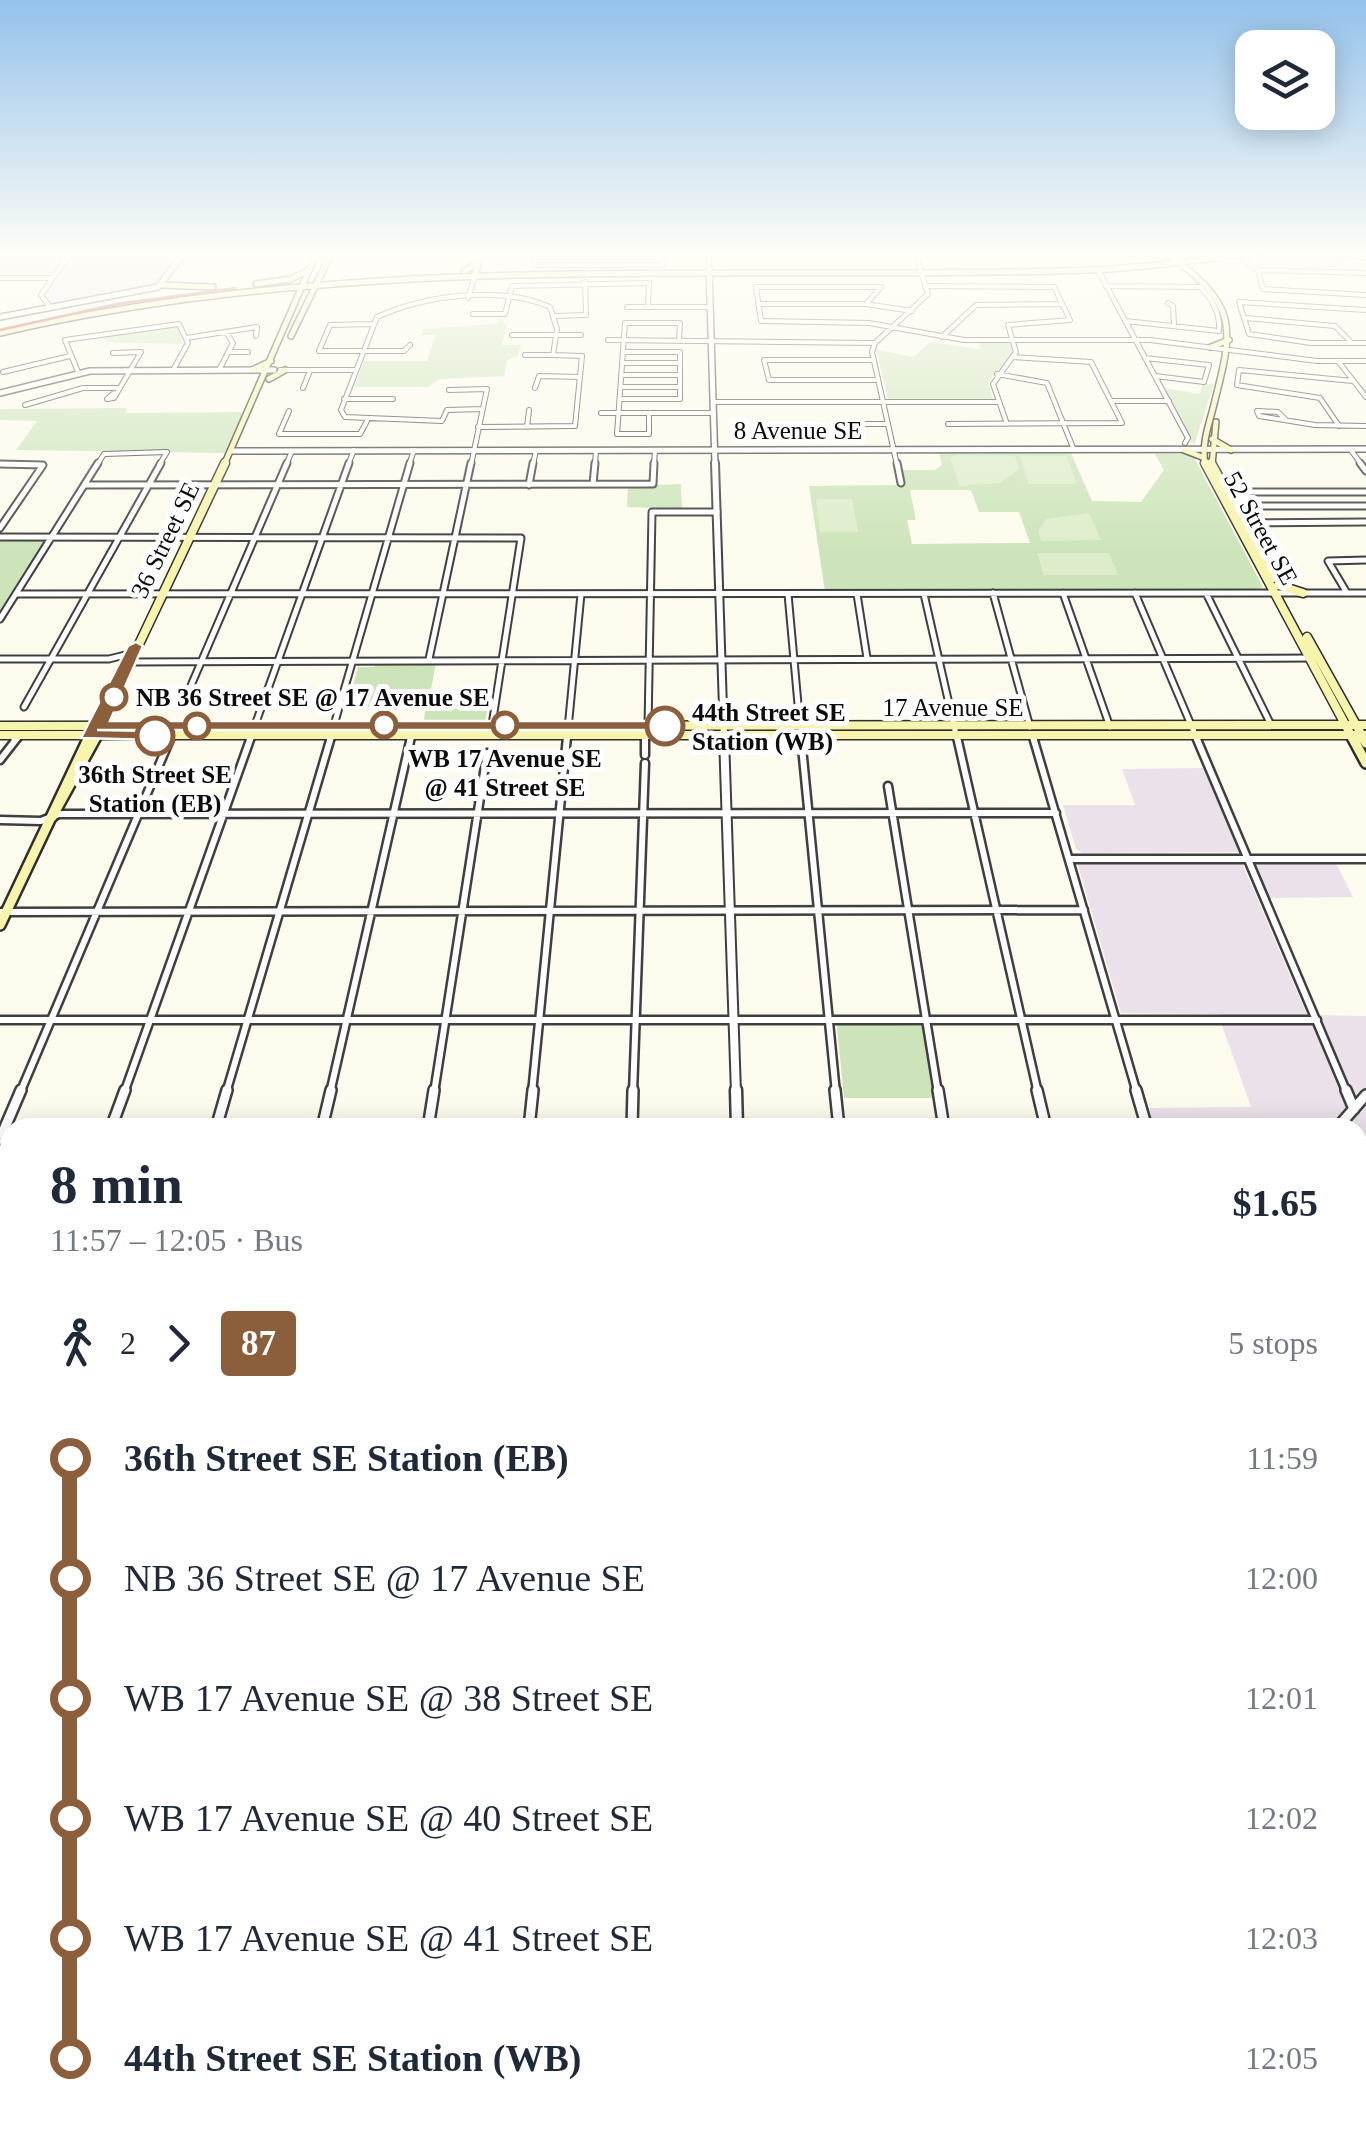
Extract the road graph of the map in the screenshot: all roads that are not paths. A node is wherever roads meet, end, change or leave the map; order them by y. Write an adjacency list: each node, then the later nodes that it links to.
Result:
1 (68, 352): 21 (street)
2 (184, 352): 31 (street)
3 (228, 352): 4 (street); 32 (street)
4 (237, 352)
5 (276, 352): 25 (main road, 36 Street SE)
6 (280, 352): 34 (main road, 36 Street SE)
7 (355, 352): 8 (street)
8 (363, 352): 9 (street); 37 (street)
9 (404, 352)
10 (554, 352): 20 (street)
11 (624, 352): 28 (street); 29 (street)
12 (711, 352): 58 (street)
13 (874, 352): 24 (street)
14 (1013, 352): 22 (street)
15 (1142, 352): 23 (street)
16 (1230, 352): 84 (main road, 52 Street SE)
17 (1248, 352): 26 (street)
18 (113, 353): 30 (street)
19 (525, 355): 20 (street)
20 (554, 355): 44 (street)
21 (70, 356): 38 (street); 39 (street)
22 (1013, 357): 40 (street); 61 (street)
23 (1145, 358): 43 (street); 43 (street)
24 (873, 360): 46 (street); 46 (street)
25 (272, 361): 33 (main road); 34 (main road, 36 Street SE)
26 (1338, 361): 27 (street); 47 (street)
27 (1366, 361)
28 (622, 363): 29 (street); 41 (street)
29 (680, 363): 42 (street)
30 (130, 370): 31 (street); 39 (street); 63 (street)
31 (173, 370): 32 (street)
32 (219, 370): 33 (street)
33 (252, 370): 34 (street)
34 (270, 370): 35 (street); 45 (main road, 36 Street SE); 99 (main road, 36 Street SE)
35 (285, 370): 36 (street); 45 (main road)
36 (310, 370): 37 (street); 50 (street)
37 (355, 370): 55 (street)
38 (3, 372)
39 (78, 372): 53 (street)
40 (996, 374): 60 (street); 78 (street)
41 (622, 375): 42 (street); 48 (street)
42 (680, 375): 49 (street)
43 (1155, 376): 62 (street)
44 (580, 377): 51 (street); 82 (street)
45 (269, 379): 99 (main road, 36 Street SE)
46 (878, 380): 59 (street)
47 (1353, 381): 54 (street); 79 (street)
48 (621, 387): 49 (street); 57 (street)
49 (680, 387): 57 (street)
50 (303, 388)
51 (535, 388)
52 (449, 390): 64 (street)
53 (0, 394)
54 (1366, 397)
55 (344, 399): 56 (street); 72 (street)
56 (393, 399)
57 (620, 399): 68 (street)
58 (713, 402): 59 (street); 70 (street)
59 (883, 402): 60 (street); 75 (street)
60 (998, 402): 77 (street)
61 (1111, 402): 62 (street); 78 (street)
62 (1169, 402): 85 (street)
63 (24, 406)
64 (483, 409): 73 (street); 81 (street)
65 (289, 410): 72 (street)
66 (529, 410): 82 (street)
67 (601, 413): 68 (street)
68 (618, 413): 69 (street); 69 (street)
69 (650, 413): 70 (street)
70 (713, 413): 95 (street)
71 (1286, 420): 71 (street); 79 (street)
72 (368, 421): 73 (street)
73 (418, 421): 83 (street)
74 (860, 424): 75 (street)
75 (888, 424): 96 (street)
76 (948, 424): 77 (street)
77 (1007, 424): 78 (street)
78 (1064, 424): 97 (street)
79 (1339, 426): 80 (street)
80 (1366, 426)
81 (478, 428): 82 (street); 91 (street)
82 (527, 428)
83 (414, 434)
84 (1206, 447): 85 (main road); 85 (main road); 98 (main road); 129 (main road, 52 Street SE)
85 (1186, 448): 97 (street, 8 Avenue SE)
86 (1350, 449): 87 (street); 98 (street); 101 (street)
87 (1366, 449)
88 (292, 450): 89 (street, 8 Avenue SE); 99 (street, 8 Avenue SE); 109 (street)
89 (354, 450): 90 (street, 8 Avenue SE); 110 (street)
90 (414, 450): 91 (street, 8 Avenue SE); 111 (street)
91 (476, 450): 92 (street, 8 Avenue SE); 103 (street)
92 (536, 450): 93 (street, 8 Avenue SE); 104 (street)
93 (596, 450): 94 (street, 8 Avenue SE); 105 (street)
94 (655, 450): 95 (street, 8 Avenue SE); 105 (street)
95 (714, 450): 96 (street, 8 Avenue SE); 124 (street)
96 (893, 450): 97 (street, 8 Avenue SE); 102 (street)
97 (1074, 450)
98 (1231, 450)
99 (231, 451): 108 (main road, 36 Street SE)
100 (0, 464): 123 (street)
101 (1366, 472)
102 (901, 483)
103 (469, 484): 104 (street); 111 (street); 138 (street)
104 (529, 484): 105 (street)
105 (593, 484)
106 (84, 485): 107 (street); 107 (street); 131 (street)
107 (149, 485): 108 (street); 132 (street)
108 (214, 485): 109 (street); 133 (main road, 36 Street SE)
109 (278, 485): 110 (street); 134 (street)
110 (340, 485): 111 (street); 136 (street)
111 (405, 485): 137 (street)
112 (1285, 492): 113 (street); 117 (street); 118 (street)
113 (1305, 492): 114 (street); 119 (street)
114 (1340, 492): 115 (street); 121 (street)
115 (1362, 492): 116 (street)
116 (1366, 504): 121 (street)
117 (1258, 506): 118 (street); 125 (street)
118 (1294, 506): 119 (street); 126 (street)
119 (1315, 506): 120 (street)
120 (1332, 506): 121 (street); 127 (street)
121 (1350, 506)
122 (0, 510): 123 (street)
123 (12, 510): 130 (street)
124 (716, 512): 155 (street); 156 (street)
125 (1267, 522): 126 (street); 129 (street)
126 (1304, 522): 127 (street)
127 (1343, 522): 128 (street)
128 (1366, 522)
129 (1238, 523): 140 (main road, 52 Street SE)
130 (0, 528)
131 (52, 536): 132 (street); 135 (street); 146 (street)
132 (120, 536): 133 (street); 147 (street)
133 (189, 536): 134 (street); 148 (main road, 36 Street SE)
134 (256, 536): 136 (street); 149 (street)
135 (0, 537)
136 (323, 537): 137 (street); 150 (street)
137 (390, 537): 138 (street); 151 (street)
138 (456, 538): 152 (street); 153 (street)
139 (1366, 560): 144 (street)
140 (1278, 590): 142 (street); 143 (main road); 177 (main road, 52 Street SE)
141 (1135, 593): 142 (street); 161 (street); 175 (street)
142 (1206, 593): 176 (street)
143 (1303, 593): 144 (street)
144 (1347, 593): 145 (street)
145 (1366, 593)
146 (16, 594): 147 (street); 162 (street)
147 (88, 594): 148 (street); 164 (street)
148 (161, 594): 149 (street); 163 (main road, 36 Street SE)
149 (230, 594): 150 (street); 179 (street)
150 (302, 594): 151 (street); 180 (street)
151 (373, 594): 152 (street); 181 (street)
152 (444, 594): 153 (street); 165 (street)
153 (512, 594): 154 (street); 166 (street)
154 (581, 594): 155 (street); 167 (street)
155 (650, 594): 156 (street); 168 (street)
156 (720, 594): 157 (street); 169 (street)
157 (788, 594): 158 (street); 170 (street)
158 (856, 594): 159 (street); 171 (street)
159 (924, 594): 160 (street); 172 (street)
160 (993, 594): 161 (street); 173 (street)
161 (1064, 594): 174 (street)
162 (0, 620)
163 (131, 656): 164 (street); 179 (street); 194 (main road, 36 Street SE)
164 (52, 658): 178 (street); 183 (street)
165 (429, 658): 166 (street); 181 (street)
166 (502, 658): 167 (street); 184 (street)
167 (575, 658): 168 (street); 191 (street)
168 (648, 658): 169 (street); 192 (street)
169 (722, 658): 170 (street); 195 (street)
170 (793, 658): 171 (street); 196 (street)
171 (867, 658): 172 (street)
172 (939, 658): 173 (street); 197 (street)
173 (1012, 658): 174 (street); 198 (street)
174 (1087, 658): 175 (street); 188 (street)
175 (1162, 658): 176 (street); 193 (street)
176 (1238, 658): 177 (street); 185 (street)
177 (1314, 658): 186 (main road, 52 Street SE)
178 (0, 659)
179 (202, 659): 180 (street); 182 (street)
180 (279, 659): 181 (street); 189 (street)
181 (354, 659): 190 (street)
182 (183, 704)
183 (24, 708)
184 (492, 725): 190 (main road, 17 Avenue SE); 191 (main road, 17 Avenue SE)
185 (1271, 725): 186 (main road, 17 Avenue SE); 193 (main road, 17 Avenue SE)
186 (1356, 725): 203 (main road, 52 Street SE)
187 (0, 726): 194 (main road, 17 Avenue SE)
188 (1110, 727): 193 (main road, 17 Avenue SE); 198 (main road, 17 Avenue SE)
189 (252, 730): 190 (main road, 17 Avenue SE); 194 (main road, 17 Avenue SE); 202 (main road, 17 Avenue SE); 211 (street)
190 (333, 730): 199 (main road, 17 Avenue SE); 217 (street)
191 (568, 730): 192 (main road, 17 Avenue SE); 199 (main road, 17 Avenue SE); 212 (street)
192 (646, 730): 195 (main road, 17 Avenue SE); 213 (street)
193 (1192, 730): 198 (main road, 17 Avenue SE); 203 (main road, 17 Avenue SE); 223 (street)
194 (94, 731): 200 (main road, 17 Avenue SE); 202 (main road, 17 Avenue SE); 220 (main road, 36 Street SE)
195 (724, 731): 196 (main road, 17 Avenue SE); 214 (street)
196 (800, 731): 197 (main road, 17 Avenue SE); 215 (street)
197 (954, 731): 198 (main road, 17 Avenue SE); 208 (street)
198 (1032, 731): 209 (street)
199 (412, 732): 218 (street)
200 (21, 735): 201 (main road, 17 Avenue SE); 205 (street)
201 (0, 736)
202 (172, 736): 210 (street)
203 (1361, 737): 206 (main road, 52 Street SE)
204 (487, 753): 219 (street)
205 (0, 760)
206 (1366, 763)
207 (888, 786): 216 (street)
208 (974, 813): 209 (street); 216 (street); 230 (street)
209 (1056, 813): 222 (street)
210 (138, 814): 211 (street); 220 (street); 236 (street)
211 (224, 814): 217 (street); 237 (street)
212 (560, 814): 213 (street); 219 (street); 234 (street)
213 (642, 814): 214 (street); 226 (street)
214 (727, 814): 215 (street); 227 (street)
215 (808, 814): 216 (street); 228 (street)
216 (892, 814): 229 (street)
217 (310, 815): 218 (street); 232 (street)
218 (394, 815): 219 (street); 233 (street)
219 (477, 815): 225 (street)
220 (52, 817): 221 (street); 235 (main road, 36 Street SE)
221 (0, 820)
222 (1070, 859): 223 (street); 231 (street)
223 (1247, 859): 224 (street); 251 (street)
224 (1366, 859)
225 (461, 910): 233 (street); 234 (street); 244 (street)
226 (638, 910): 227 (street); 234 (street); 252 (street)
227 (730, 910): 228 (street); 246 (street)
228 (817, 910): 229 (street); 247 (street)
229 (910, 910): 230 (street); 248 (street)
230 (995, 910): 231 (street); 249 (street)
231 (1084, 910): 250 (street)
232 (280, 911): 233 (street); 237 (street); 242 (street)
233 (371, 911): 243 (street)
234 (552, 911): 245 (street)
235 (3, 912): 236 (street); 238 (main road, 36 Street SE)
236 (97, 912): 237 (street); 240 (street)
237 (189, 912): 241 (street)
238 (0, 925)
239 (0, 1020): 240 (street)
240 (50, 1020): 241 (street); 255 (street)
241 (150, 1020): 242 (street); 256 (street)
242 (247, 1020): 243 (street); 257 (street)
243 (346, 1020): 244 (street); 258 (street)
244 (444, 1020): 245 (street); 259 (street)
245 (540, 1020): 252 (street); 260 (street)
246 (734, 1020): 247 (street); 252 (street); 262 (street)
247 (828, 1020): 248 (street); 263 (street)
248 (926, 1020): 249 (street); 264 (street)
249 (1022, 1020): 250 (street); 265 (street)
250 (1116, 1020): 251 (street); 266 (street)
251 (1316, 1020): 254 (street)
252 (635, 1021): 261 (street)
253 (1366, 1095): 254 (street)
254 (1354, 1109): 267 (street)
255 (9, 1118)
256 (115, 1118)
257 (219, 1118)
258 (324, 1118)
259 (429, 1118)
260 (530, 1118)
261 (632, 1118)
262 (738, 1118)
263 (837, 1118)
264 (942, 1118)
265 (1044, 1118)
266 (1145, 1118)
267 (1346, 1118)

